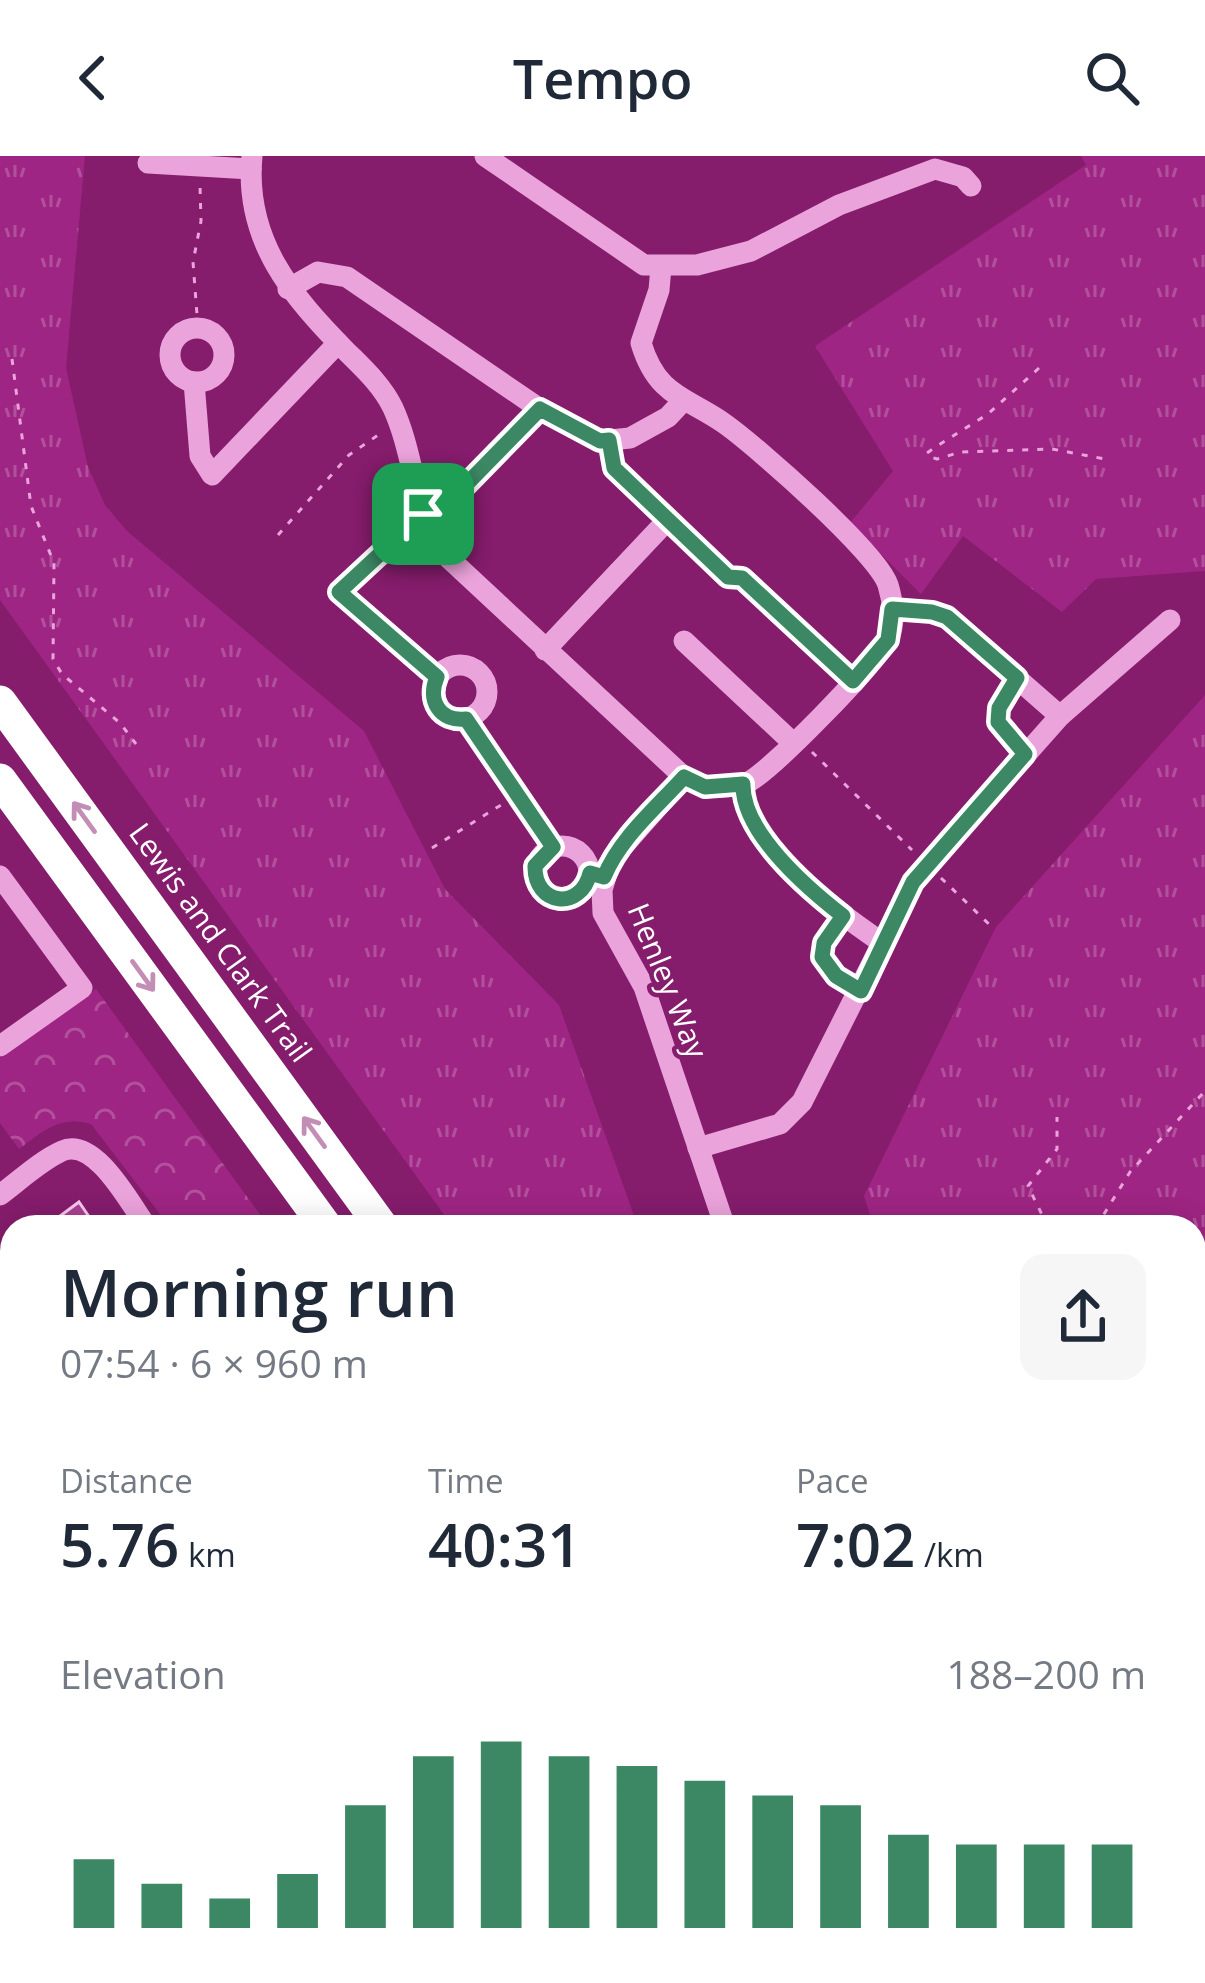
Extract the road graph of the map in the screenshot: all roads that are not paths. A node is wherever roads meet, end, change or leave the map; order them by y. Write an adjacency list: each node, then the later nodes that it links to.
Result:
1 (485, 156): 5 (street)
2 (252, 162): 3 (street); 6 (street)
3 (148, 164)
4 (971, 186): 5 (street)
5 (661, 267): 9 (street)
6 (288, 289): 7 (street); 10 (street)
7 (338, 343): 8 (street); 11 (street)
8 (194, 382): 8 (street)
9 (682, 402): 10 (street); 13 (street)
10 (540, 409): 11 (street)
11 (423, 514): 16 (street); 17 (street)
12 (660, 528): 16 (street)
13 (892, 609): 18 (street); 21 (street)
14 (1170, 620): 20 (street)
15 (684, 641): 21 (street)
16 (545, 650): 23 (street)
17 (437, 677): 17 (street)
18 (1017, 678): 20 (street); 22 (street)
19 (0, 702): 36 (highway, Lewis and Clark Trail, one-way to 19)
20 (1060, 716): 22 (street)
21 (795, 741): 25 (street)
22 (1025, 754): 29 (street)
23 (684, 777): 25 (street); 27 (street, Henley Way)
24 (0, 780): 35 (highway, one-way to 35)
25 (743, 784): 28 (street)
26 (0, 875): 31 (street)
27 (597, 875): 27 (street); 32 (street, Henley Way)
28 (843, 916): 29 (street); 30 (street)
29 (884, 944): 30 (street)
30 (861, 991): 32 (street)
31 (0, 1046)
32 (698, 1148): 37 (street, Henley Way)
33 (0, 1195): 34 (street)
34 (138, 1215)
35 (317, 1215)
36 (373, 1215)
37 (721, 1215)

